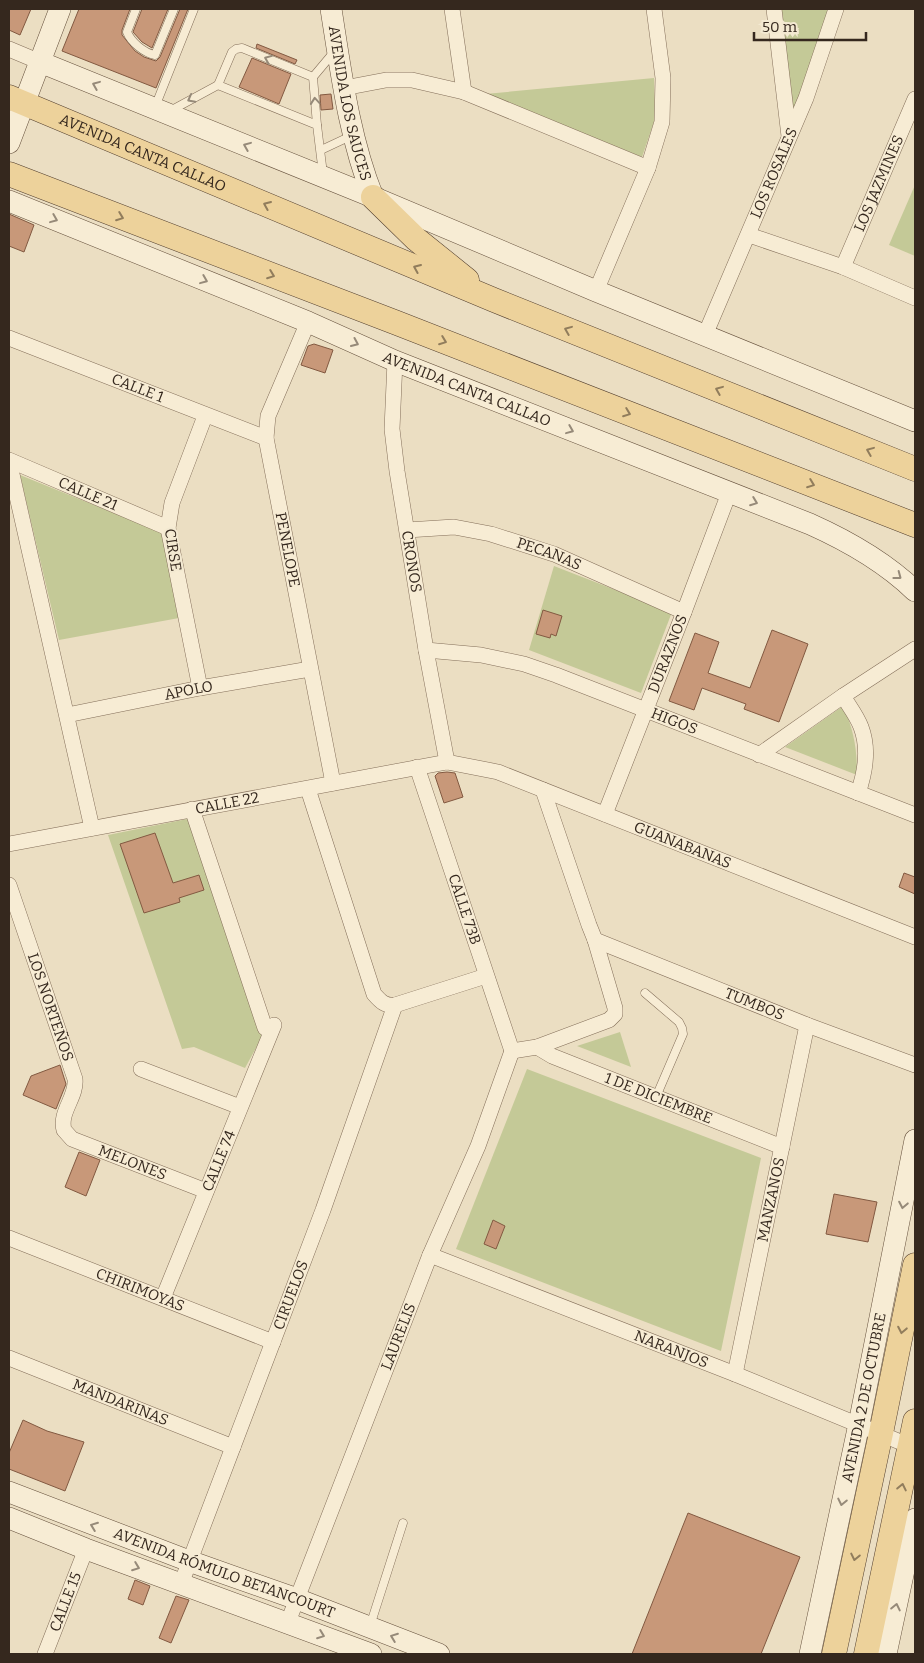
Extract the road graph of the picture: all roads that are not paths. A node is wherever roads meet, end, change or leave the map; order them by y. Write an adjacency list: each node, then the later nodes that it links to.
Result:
1 (60, 9): 12 (street)
2 (136, 9): 3 (lane)
3 (174, 9)
4 (194, 9): 19 (lane)
5 (331, 9): 11 (street, AVENIDA LOS SAUCES)
6 (452, 9): 16 (street)
7 (654, 9): 25 (street)
8 (774, 9): 22 (street)
9 (836, 9): 22 (street, LOS ROSALES)
10 (9, 49): 12 (street)
11 (337, 49): 13 (lane); 15 (street, AVENIDA LOS SAUCES)
12 (40, 62): 18 (street); 19 (street, one-way to 12)
13 (313, 77): 14 (lane, one-way to 14); 20 (lane, one-way to 13)
14 (218, 85): 19 (lane, one-way to 19); 20 (lane)
15 (344, 88): 16 (street); 21 (street, AVENIDA LOS SAUCES)
16 (464, 92): 25 (street)
17 (915, 99): 31 (street, LOS JAZMINES)
18 (14, 105): 23 (street); 34 (main road, AVENIDA CANTA CALLAO, one-way to 18)
19 (160, 111): 27 (street, one-way to 19)
20 (318, 125): 24 (lane)
21 (354, 134): 24 (lane); 28 (street, AVENIDA LOS SAUCES)
22 (789, 138): 30 (street, LOS ROSALES)
23 (9, 143)
24 (320, 150): 27 (lane)
25 (648, 168): 32 (street)
26 (9, 174): 45 (main road, one-way to 45)
27 (323, 176): 28 (street)
28 (373, 197): 32 (street); 34 (main road)
29 (9, 201): 35 (street, AVENIDA CANTA CALLAO, one-way to 35)
30 (749, 235): 31 (street); 36 (street, LOS ROSALES)
31 (843, 267): 33 (street)
32 (596, 291): 36 (street)
33 (915, 298)
34 (494, 300): 43 (main road, AVENIDA CANTA CALLAO, one-way to 34)
35 (308, 322): 38 (street, AVENIDA CANTA CALLAO, one-way to 38); 41 (street, PENELOPE)
36 (705, 335): 40 (street)
37 (9, 338): 39 (street, CALLE 1)
38 (395, 361): 44 (street, AVENIDA CANTA CALLAO, one-way to 44); 47 (street, CRONOS)
39 (206, 416): 41 (street, CALLE 1); 46 (street, CIRSE)
40 (915, 421)
41 (266, 438): 52 (street, PENELOPE)
42 (9, 461): 46 (street, CALLE 21); 56 (street)
43 (915, 469)
44 (729, 492): 48 (street, AVENIDA CANTA CALLAO, one-way to 48); 49 (street, DURAZNOS)
45 (915, 525)
46 (168, 528): 53 (street, CIRSE)
47 (407, 530): 49 (street, PECANAS); 51 (street, CRONOS)
48 (915, 591)
49 (684, 612): 55 (street, DURAZNOS)
50 (915, 648): 54 (street)
51 (426, 650): 55 (street, HIGOS); 58 (street, CRONOS)
52 (310, 669): 53 (street, APOLO); 60 (street, PENELOPE)
53 (200, 688): 56 (street, APOLO)
54 (843, 696): 57 (street); 63 (street)
55 (644, 710): 57 (street, HIGOS); 65 (street, DURAZNOS)
56 (67, 715): 67 (street)
57 (759, 755): 63 (street, HIGOS)
58 (447, 762): 59 (street, CALLE 22); 62 (street, GUANABANAS)
59 (418, 767): 60 (street, CALLE 22); 72 (street, CALLE 73B)
60 (333, 783): 61 (street, CALLE 22)
61 (308, 789): 64 (street, CALLE 22); 74 (street)
62 (543, 790): 65 (street, GUANABANAS); 71 (street)
63 (858, 793): 66 (street, HIGOS)
64 (192, 809): 67 (street, CALLE 22); 81 (street, CALLE 74)
65 (605, 814): 70 (street, GUANABANAS)
66 (915, 815)
67 (92, 828): 68 (street, CALLE 22)
68 (9, 844)
69 (9, 885): 82 (street, LOS NORTEÑOS)
70 (915, 937)
71 (595, 940): 75 (street, TUMBOS); 76 (street)
72 (486, 976): 74 (street); 77 (street, CALLE 73B)
73 (645, 993): 80 (lane)
74 (395, 1005): 90 (street, CIRUELOS)
75 (807, 1025): 78 (street, TUMBOS); 84 (street, MANZANOS)
76 (537, 1047): 77 (street); 80 (street, 1 DE DICIEMBRE)
77 (512, 1051): 87 (street, LAURELIS)
78 (915, 1065)
79 (141, 1069): 81 (street)
80 (656, 1097): 84 (street, 1 DE DICIEMBRE)
81 (240, 1107): 85 (street, CALLE 74)
82 (64, 1130): 85 (street, MELONES)
83 (915, 1140): 94 (street, AVENIDA 2 DE OCTUBRE, one-way to 94)
84 (782, 1148): 92 (street, MANZANOS)
85 (206, 1191): 89 (street, CALLE 74)
86 (9, 1238): 89 (street, CHIRIMOYAS)
87 (430, 1255): 92 (street, NARANJOS); 105 (street, LAURELIS)
88 (915, 1265): 95 (main road, AVENIDA 2 DE OCTUBRE, one-way to 95)
89 (163, 1298): 90 (street, CHIRIMOYAS)
90 (273, 1342): 97 (street, CIRUELOS)
91 (9, 1358): 97 (street, MANDARINAS)
92 (735, 1374): 94 (street, NARANJOS)
93 (915, 1421): 96 (main road)
94 (859, 1424): 95 (street, NARANJOS); 111 (street, AVENIDA 2 DE OCTUBRE, one-way to 111)
95 (882, 1433): 96 (street, NARANJOS); 112 (main road, AVENIDA 2 DE OCTUBRE, one-way to 112)
96 (910, 1446): 113 (main road, one-way to 96)
97 (233, 1447): 103 (street, CIRUELOS)
98 (9, 1492): 103 (street, AVENIDA RÓMULO BETANCOURT, one-way to 98)
99 (9, 1518): 102 (street, AVENIDA RÓMULO BETANCOURT)
100 (915, 1519): 114 (street, one-way to 100)
101 (403, 1523): 107 (lane)
102 (86, 1549): 104 (street, AVENIDA RÓMULO BETANCOURT, one-way to 104); 108 (street, CALLE 15)
103 (189, 1561): 104 (street, CIRUELOS); 105 (street, AVENIDA RÓMULO BETANCOURT)
104 (180, 1584): 106 (street, AVENIDA RÓMULO BETANCOURT)
105 (297, 1599): 106 (street, LAURELIS); 107 (street, AVENIDA RÓMULO BETANCOURT)
106 (288, 1622): 109 (street, AVENIDA RÓMULO BETANCOURT, one-way to 109)
107 (369, 1627): 110 (street, AVENIDA RÓMULO BETANCOURT, one-way to 107)
108 (45, 1654)
109 (371, 1654)
110 (440, 1654)
111 (810, 1654)
112 (834, 1654)
113 (866, 1654)
114 (886, 1654)

